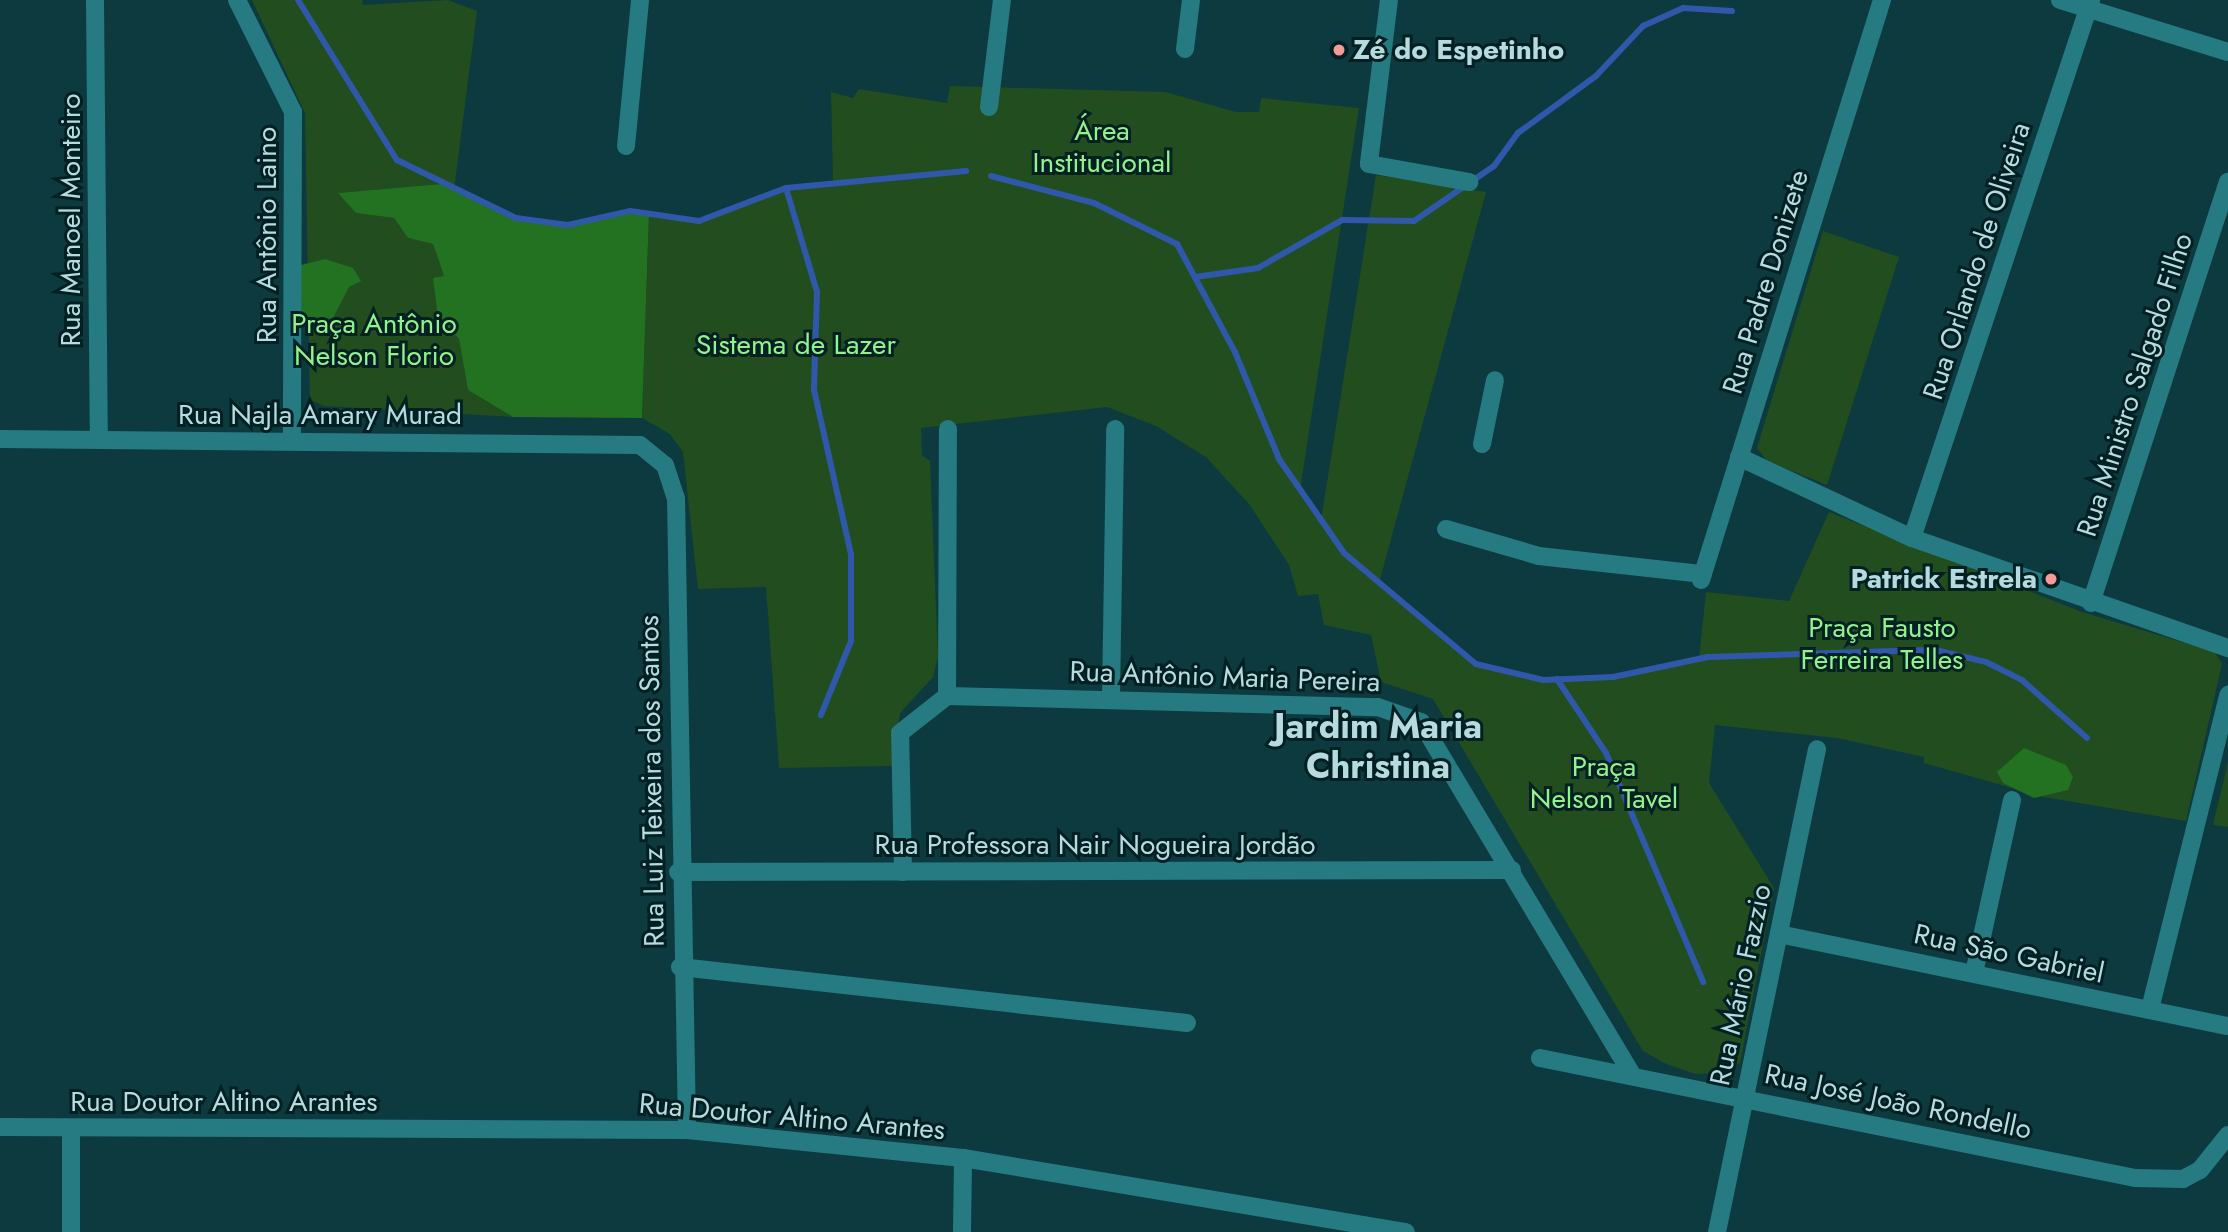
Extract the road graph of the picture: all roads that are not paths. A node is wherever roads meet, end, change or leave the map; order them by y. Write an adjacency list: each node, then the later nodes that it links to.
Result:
1 (95, 0): 20 (street, Rua Manoel Monteiro)
2 (237, 0): 21 (street, Rua Antônio Laino)
3 (640, 0): 13 (street)
4 (1002, 0): 12 (street)
5 (1191, 0): 10 (street)
6 (1390, 0): 14 (street)
7 (1882, 0): 24 (street, Rua Padre Donizete)
8 (2060, 0): 9 (street)
9 (2089, 4): 11 (street); 26 (street, Rua Orlando de Oliveira)
10 (1185, 49)
11 (2228, 52)
12 (989, 107)
13 (626, 146)
14 (1469, 182)
15 (2228, 182): 27 (street, Rua Ministro Salgado Filho)
16 (1495, 380): 23 (street)
17 (948, 429): 30 (street)
18 (1115, 429): 31 (street)
19 (0, 439): 20 (street, Rua Najla Amary Murad)
20 (99, 440): 21 (street, Rua Najla Amary Murad)
21 (292, 441): 22 (street, Rua Najla Amary Murad)
22 (640, 444): 35 (street, Rua Luiz Teixeira dos Santos)
23 (1482, 444)
24 (1740, 457): 25 (street, Rua Padre Donizete); 26 (street)
25 (1446, 529)
26 (1912, 538): 27 (street)
27 (2091, 603): 28 (street)
28 (2228, 648)
29 (2228, 695): 40 (street)
30 (947, 696): 31 (street, Rua Antônio Maria Pereira); 36 (street)
31 (1111, 698): 34 (street, Rua Antônio Maria Pereira)
32 (1817, 749): 37 (street, Rua Mário Fazzio)
33 (2012, 800): 39 (street)
34 (1512, 870): 36 (street, Rua Professora Nair Nogueira Jordão); 44 (street, Rua Antônio Maria Pereira)
35 (677, 872): 36 (street, Rua Professora Nair Nogueira Jordão); 38 (street, Rua Luiz Teixeira dos Santos)
36 (903, 872)
37 (1779, 934): 39 (street, Rua São Gabriel); 45 (street, Rua Mário Fazzio)
38 (680, 967): 41 (street); 48 (street, Rua Luiz Teixeira dos Santos)
39 (1974, 974): 40 (street, Rua São Gabriel)
40 (2150, 1009): 42 (street, Rua São Gabriel)
41 (1186, 1023)
42 (2228, 1026)
43 (1540, 1058): 44 (street, Rua José João Rondello)
44 (1633, 1076): 45 (street, Rua José João Rondello)
45 (1745, 1098): 49 (street, Rua José João Rondello); 54 (street, Rua Mário Fazzio)
46 (0, 1127): 47 (street, Rua Doutor Altino Arantes)
47 (71, 1128): 48 (street, Rua Doutor Altino Arantes); 51 (street)
48 (687, 1130): 50 (street, Rua Doutor Altino Arantes)
49 (2228, 1135)
50 (963, 1158): 52 (street); 53 (street, Rua Doutor Altino Arantes)
51 (71, 1232)
52 (962, 1232)
53 (1406, 1232)
54 (1717, 1232)

